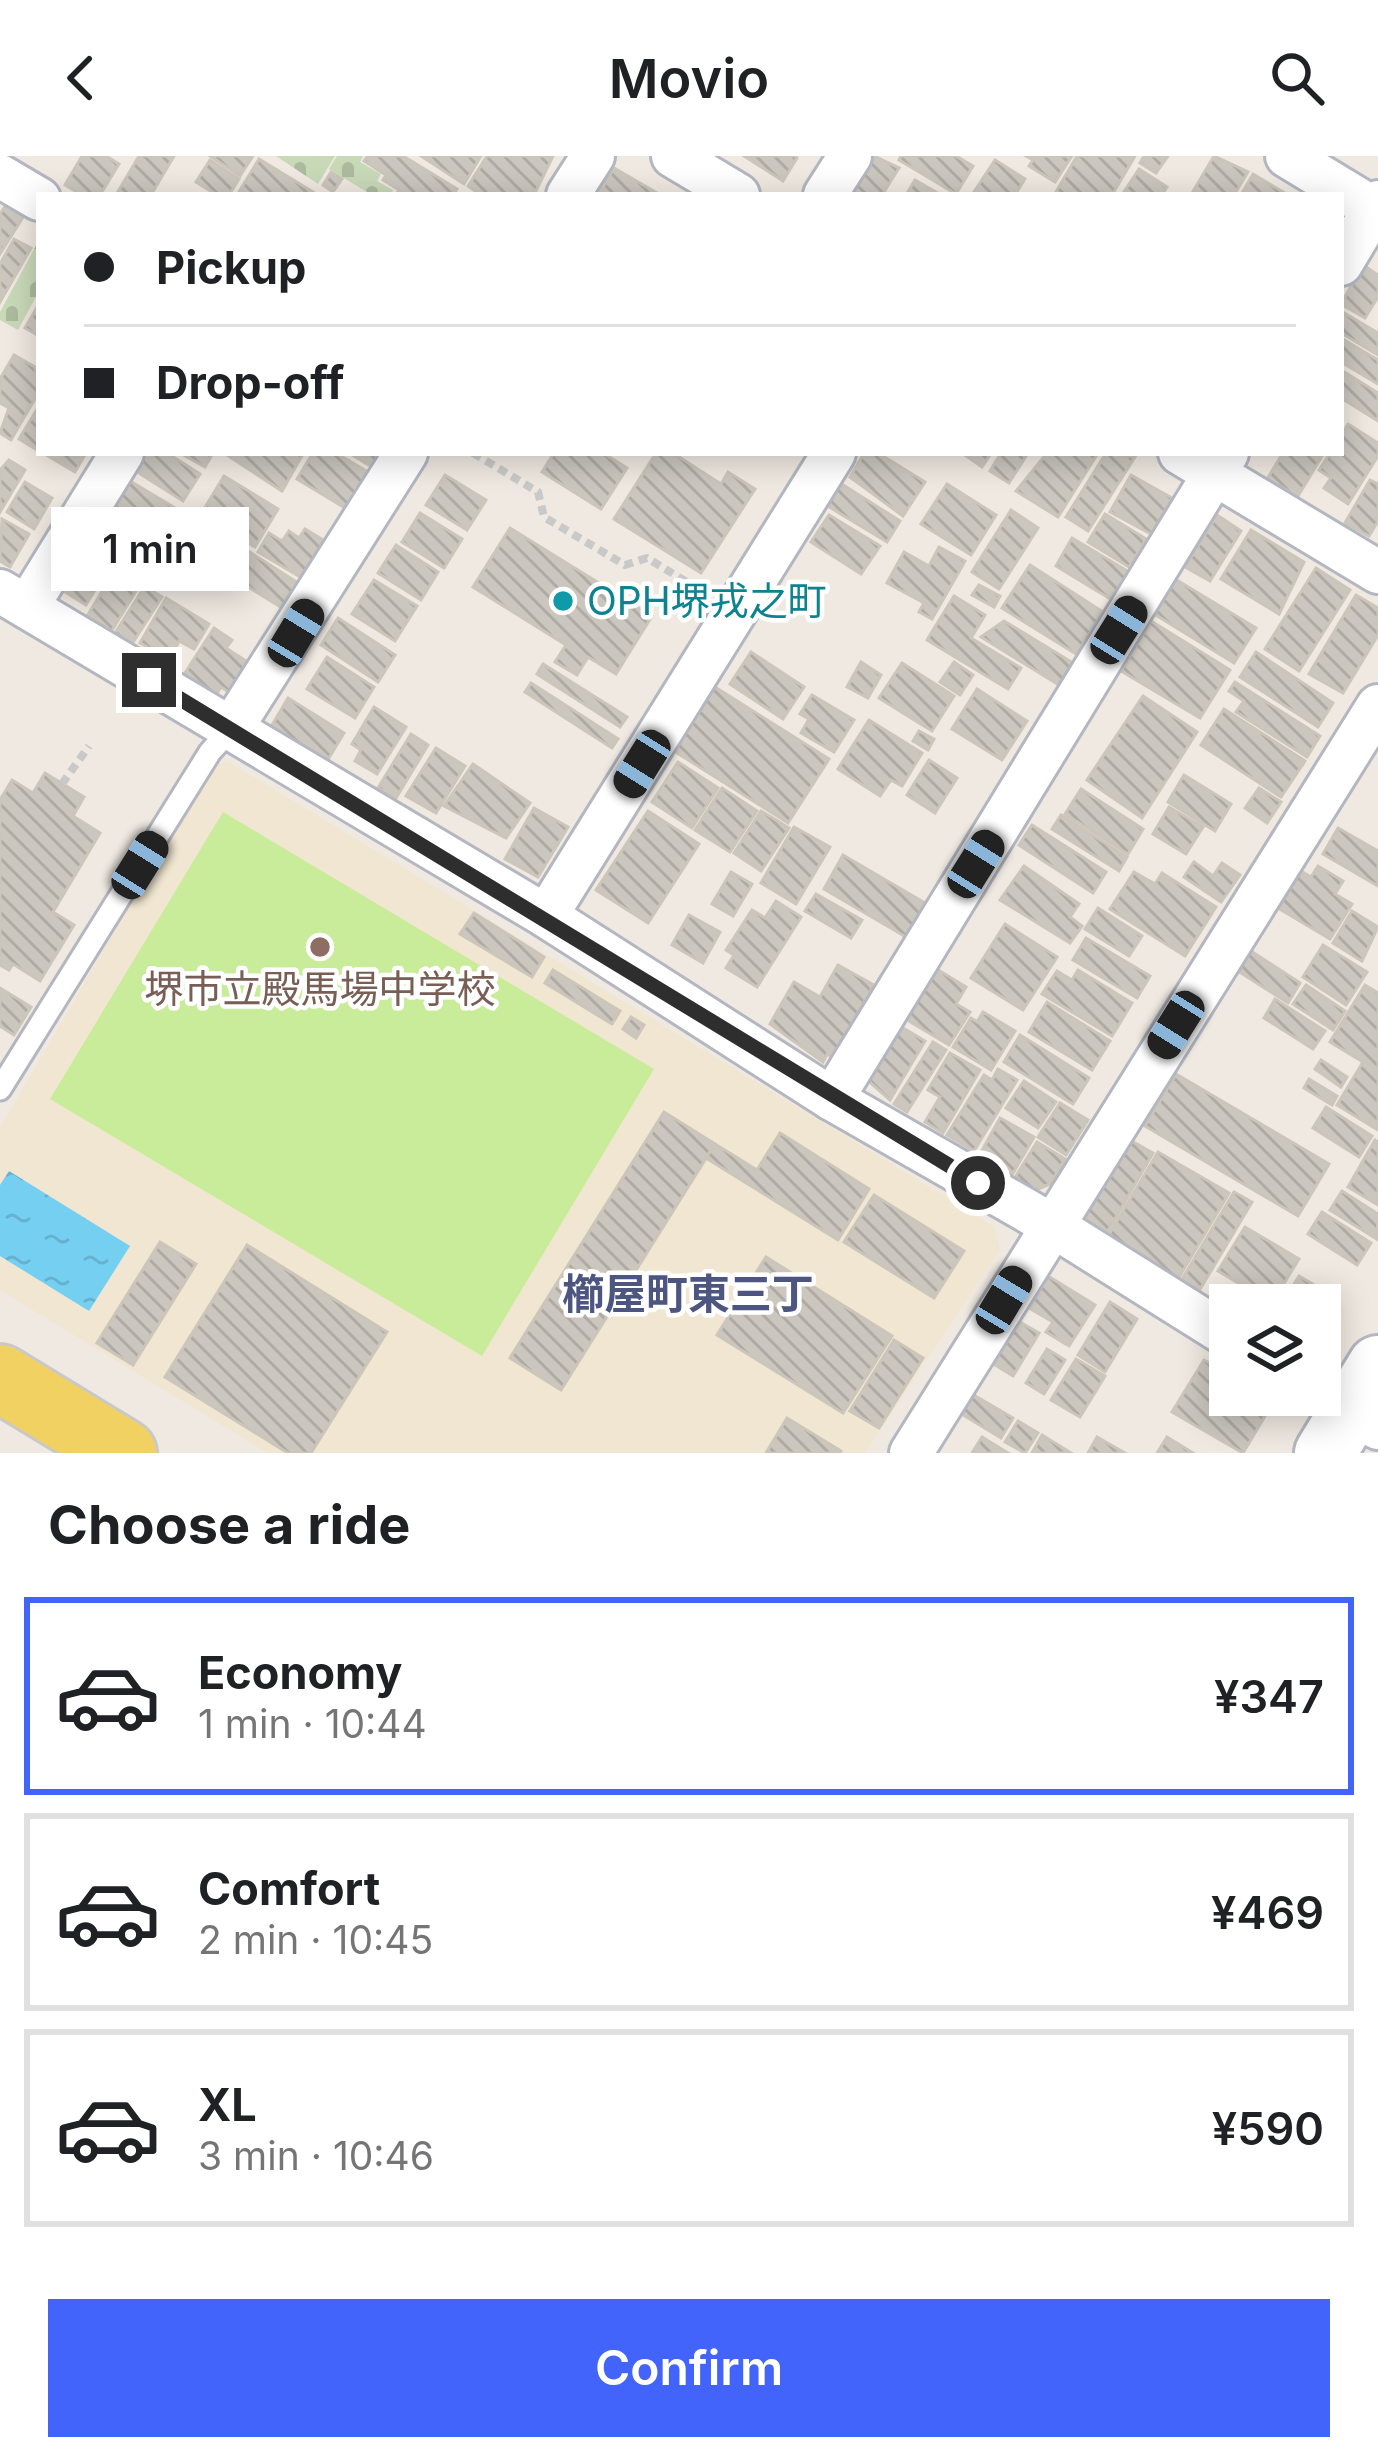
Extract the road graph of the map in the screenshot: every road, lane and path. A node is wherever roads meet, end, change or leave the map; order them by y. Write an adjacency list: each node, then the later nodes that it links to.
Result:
1 (593, 156): 6 (street)
2 (673, 156): 7 (street)
3 (850, 156): 8 (street)
4 (1287, 156): 10 (street)
5 (0, 176): 9 (street)
6 (570, 192)
7 (733, 192)
8 (827, 192)
9 (36, 197)
10 (1376, 206): 11 (street)
11 (1344, 259)
12 (120, 456): 18 (street)
13 (404, 456): 21 (street)
14 (478, 456): 19 (path)
15 (832, 456): 19 (street)
16 (1207, 460): 17 (street); 26 (street)
17 (1378, 572)
18 (13, 599): 21 (street)
19 (737, 613): 24 (street)
20 (1378, 706): 27 (street)
21 (231, 729): 24 (street); 25 (lane)
22 (89, 746): 23 (path)
23 (62, 784)
24 (546, 916): 26 (street)
25 (0, 1089)
26 (832, 1099): 27 (street)
27 (1050, 1224): 28 (street); 31 (street)
28 (1209, 1324)
29 (0, 1378): 30 (main road)
30 (123, 1453)
31 (911, 1453)

